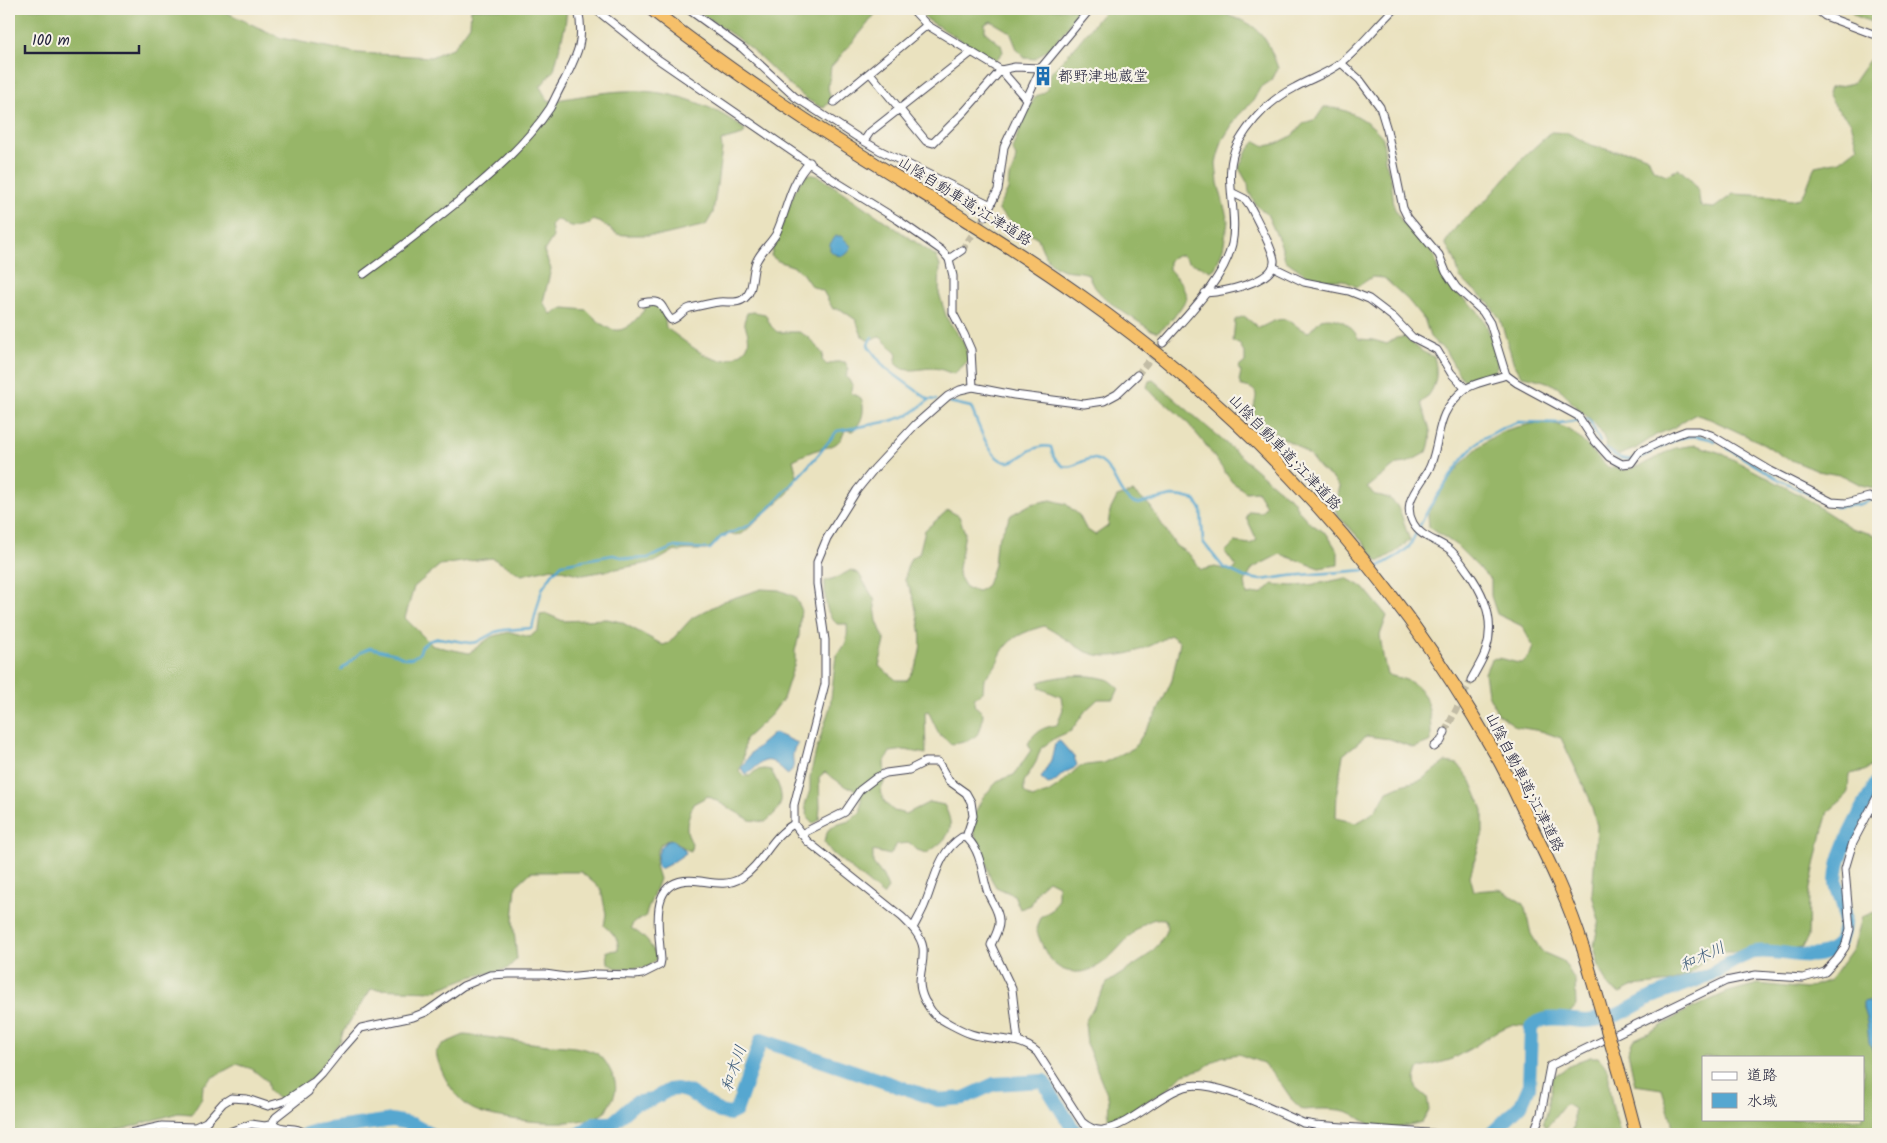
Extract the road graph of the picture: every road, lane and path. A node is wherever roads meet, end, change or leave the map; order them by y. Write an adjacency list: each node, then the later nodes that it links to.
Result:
1 (578, 9): 27 (street)
2 (595, 9): 20 (street)
3 (651, 9): 52 (highway, 山陰自動車道;江津道路, bridge)
4 (688, 9): 19 (street)
5 (912, 9): 9 (street)
6 (1090, 9): 13 (street)
7 (1394, 9): 12 (street)
8 (1816, 9): 10 (street)
9 (927, 25): 11 (street); 15 (street)
10 (1873, 34)
11 (972, 52): 14 (street); 18 (street)
12 (1341, 63): 21 (street); 32 (street)
13 (1041, 68): 14 (street); 16 (street)
14 (1001, 70): 16 (street); 18 (street)
15 (870, 73): 17 (street); 18 (street)
16 (1026, 99): 22 (street)
17 (834, 102)
18 (899, 108): 19 (street)
19 (864, 141): 22 (street)
20 (810, 162): 25 (street); 29 (street)
21 (1232, 194): 26 (street); 28 (street)
22 (991, 205): 23 (street)
23 (985, 216)
24 (962, 250): 25 (street)
25 (949, 259): 33 (street)
26 (1273, 267): 28 (street); 34 (street)
27 (364, 274)
28 (1204, 293): 30 (street)
29 (642, 303)
30 (1163, 342)
31 (1137, 375): 33 (street)
32 (1506, 375): 34 (street); 35 (street)
33 (973, 387): 40 (street)
34 (1465, 388): 36 (street)
35 (1878, 500)
36 (1471, 680)
37 (1445, 732): 38 (street)
38 (1434, 747)
39 (1878, 795): 51 (street)
40 (794, 824): 41 (street); 45 (street)
41 (801, 834): 42 (street); 43 (street)
42 (966, 838): 43 (street); 44 (street)
43 (913, 928): 44 (street)
44 (1018, 1041): 50 (street)
45 (313, 1083): 46 (street); 48 (street)
46 (274, 1124): 47 (street); 49 (street)
47 (304, 1133)
48 (125, 1134)
49 (224, 1134)
50 (1443, 1134)
51 (1533, 1134)
52 (1636, 1134)

